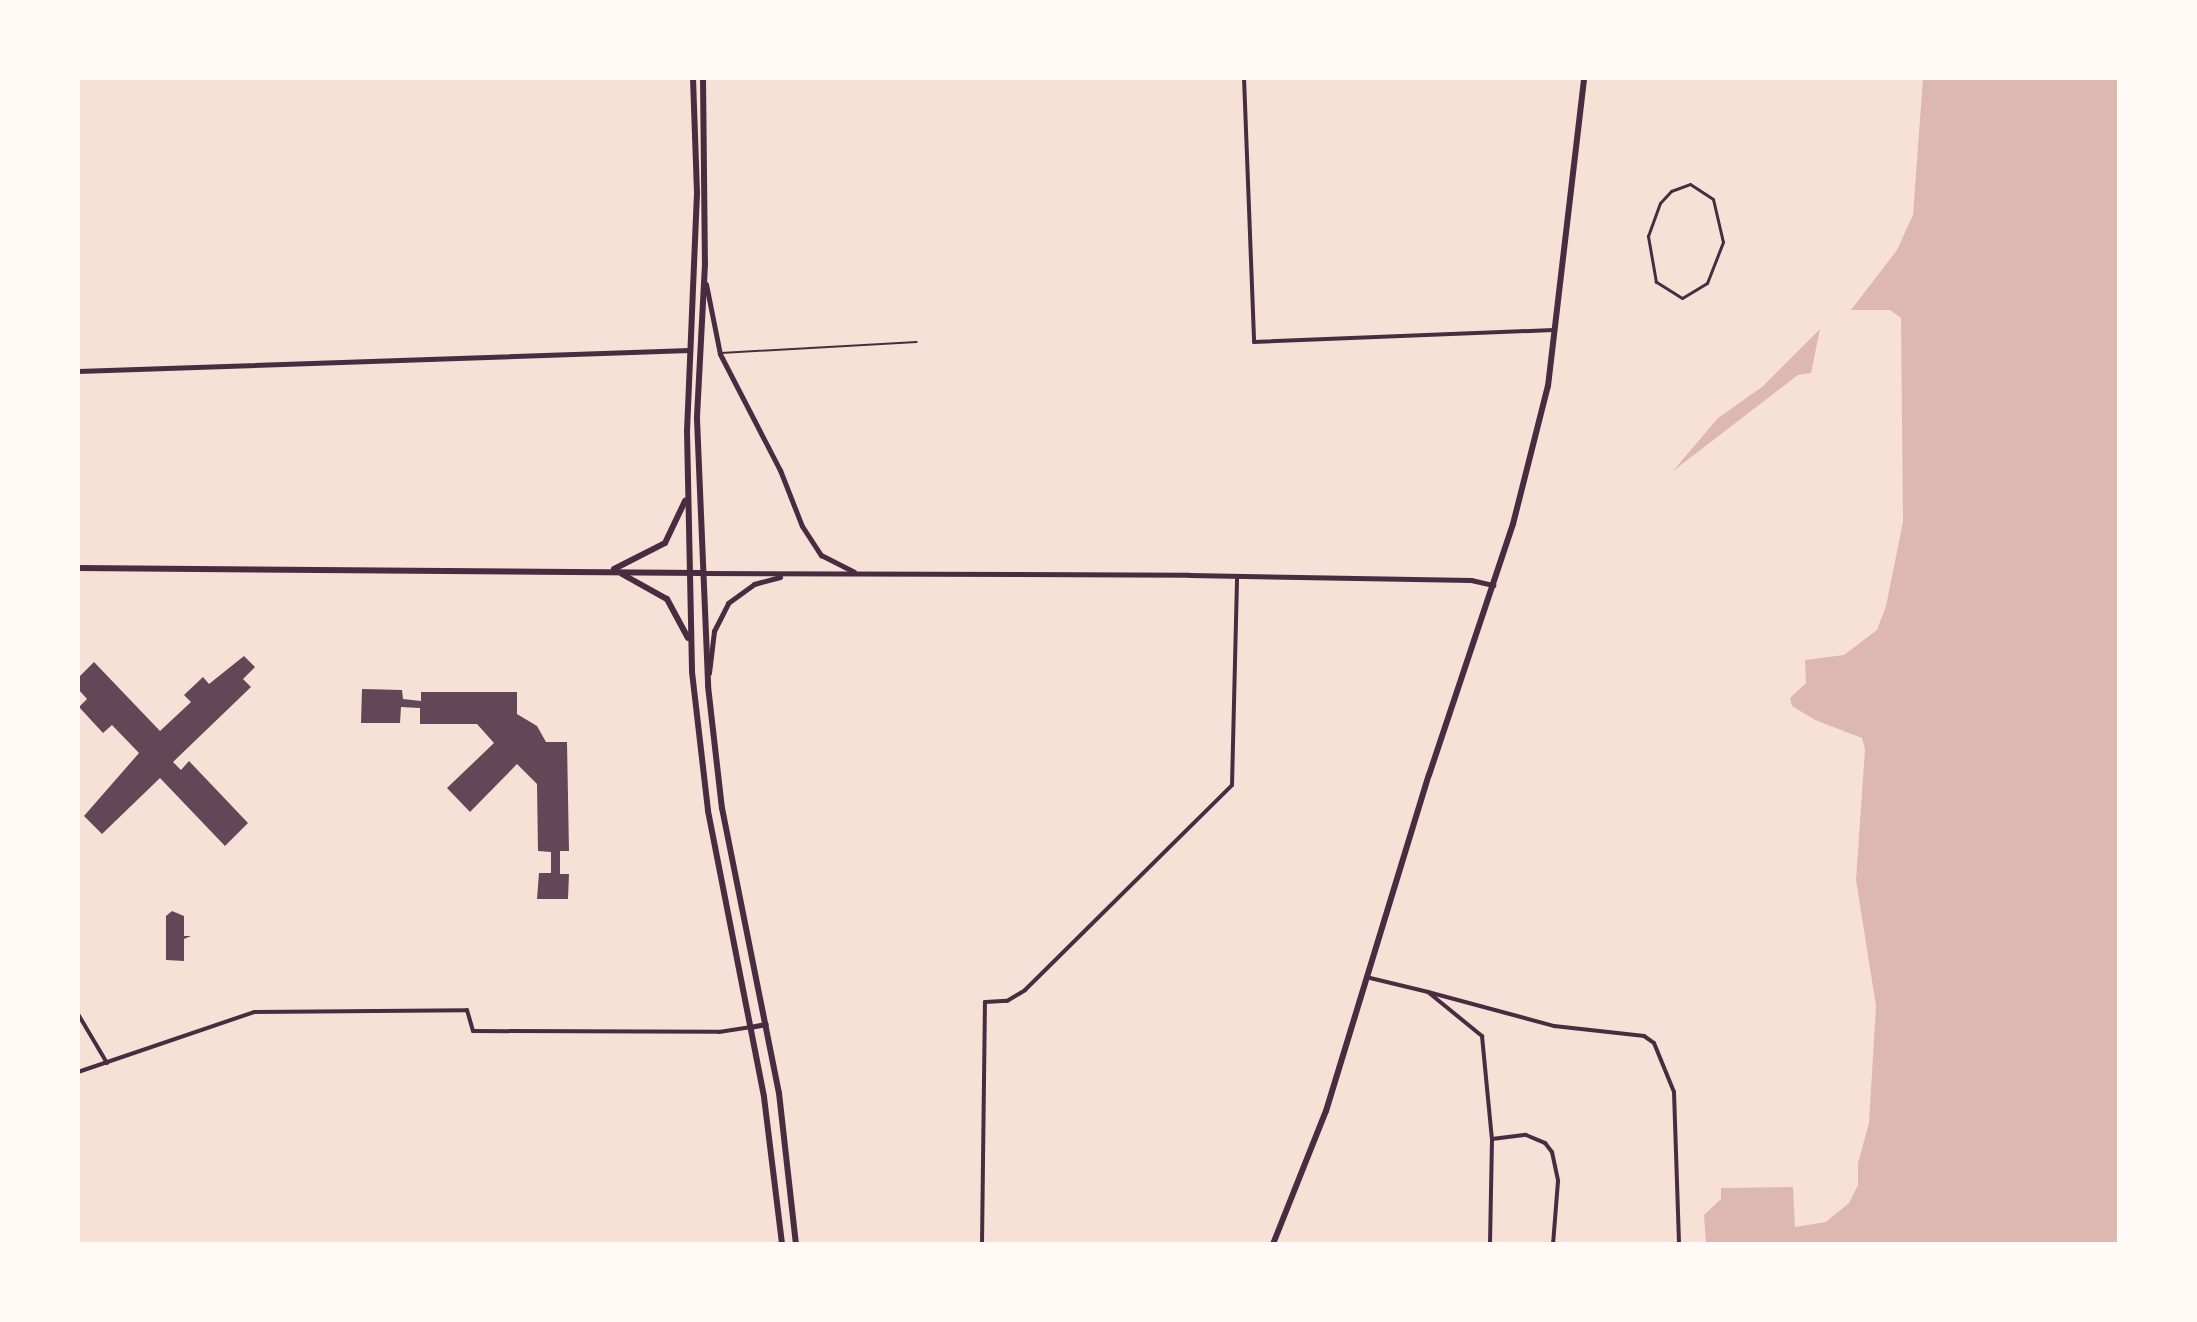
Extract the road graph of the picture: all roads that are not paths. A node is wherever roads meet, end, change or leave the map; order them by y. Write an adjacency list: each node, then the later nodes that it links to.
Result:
1 (693, 78): 9 (main road)
2 (703, 78): 5 (main road)
3 (1244, 78): 7 (street)
4 (1584, 78): 7 (main road)
5 (705, 264): 10 (street); 16 (main road)
6 (1677, 297): 6 (street)
7 (1556, 330): 20 (main road)
8 (917, 342): 10 (lane)
9 (690, 350): 11 (street); 12 (main road)
10 (720, 354): 18 (street)
11 (78, 371)
12 (687, 494): 14 (main road); 15 (main road)
13 (78, 568): 14 (main road)
14 (607, 571): 15 (main road); 21 (main road)
15 (688, 572): 16 (main road); 21 (main road)
16 (702, 573): 17 (street); 22 (main road)
17 (793, 574): 18 (street); 22 (street)
18 (858, 574): 19 (street)
19 (1237, 577): 20 (street); 33 (street)
20 (1493, 585): 23 (main road)
21 (690, 644): 27 (main road)
22 (708, 686): 26 (main road)
23 (1366, 977): 24 (street); 34 (main road)
24 (1428, 992): 30 (street); 37 (street)
25 (78, 1014): 28 (street)
26 (766, 1024): 27 (street); 32 (main road)
27 (750, 1027): 28 (street); 31 (main road)
28 (108, 1064): 29 (street)
29 (78, 1072)
30 (1492, 1139): 35 (street); 36 (street)
31 (782, 1244)
32 (796, 1244)
33 (982, 1244)
34 (1273, 1244)
35 (1490, 1244)
36 (1553, 1244)
37 (1679, 1244)

